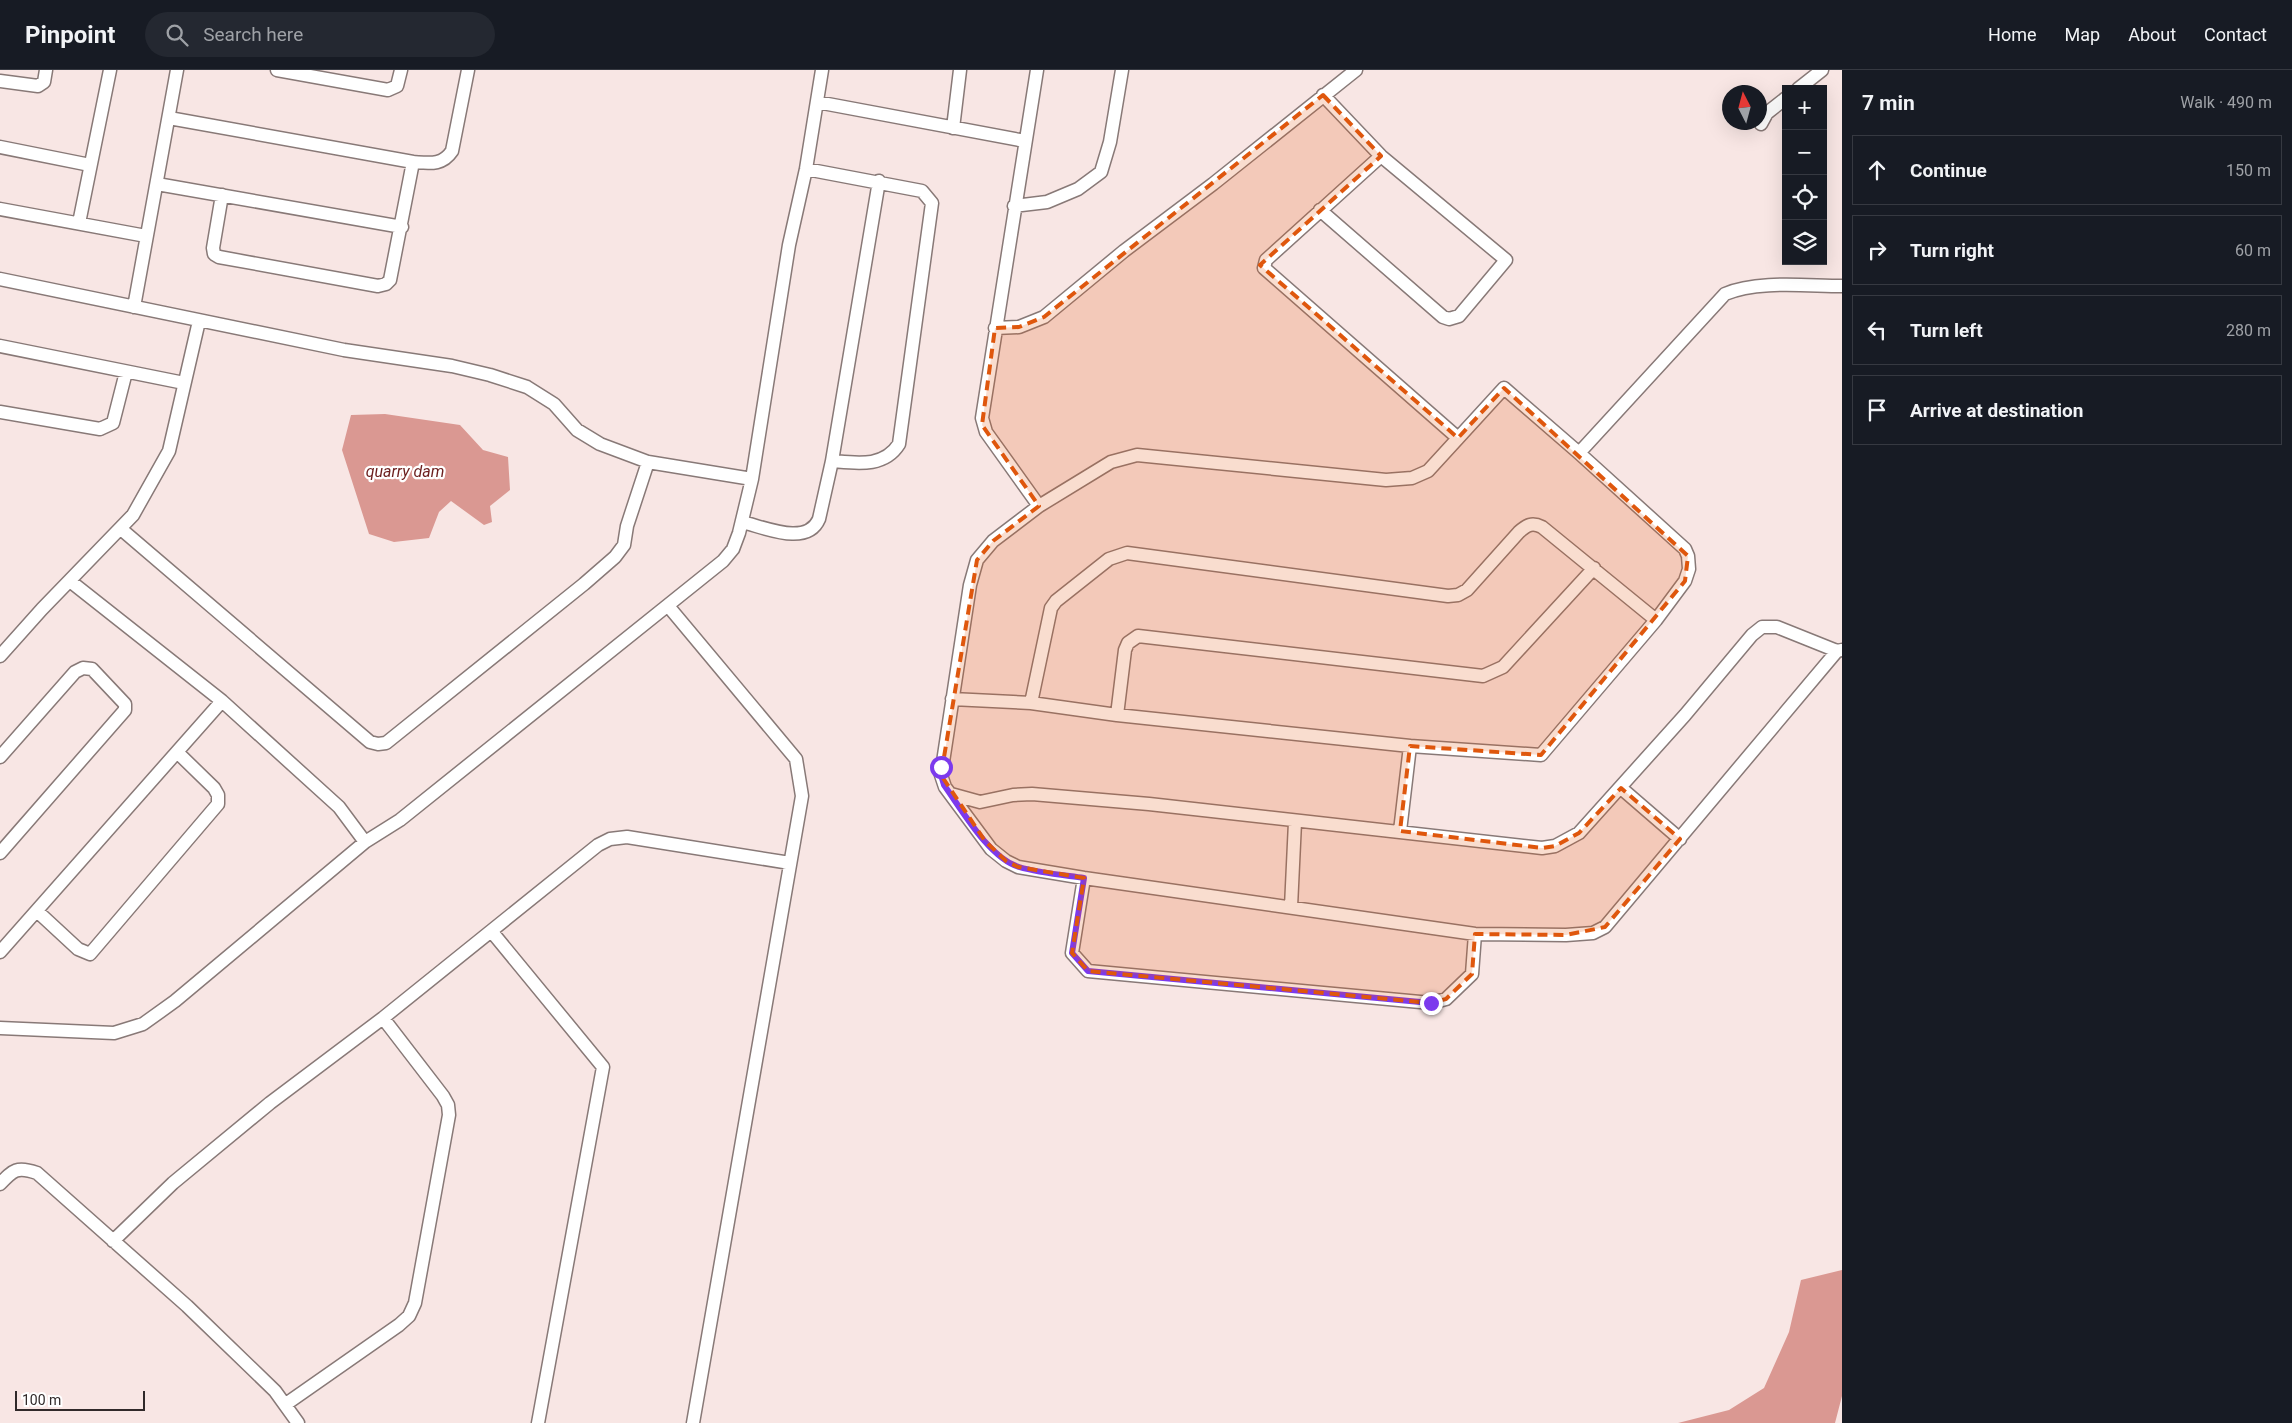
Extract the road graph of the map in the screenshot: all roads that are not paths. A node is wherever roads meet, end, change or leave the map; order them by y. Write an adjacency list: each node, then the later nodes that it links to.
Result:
1 (46, 70): 13 (street)
2 (110, 70): 25 (street)
3 (177, 70): 19 (street)
4 (277, 70): 5 (street)
5 (400, 70)
6 (468, 70): 24 (street)
7 (822, 70): 17 (street)
8 (960, 70): 20 (street)
9 (1037, 70): 21 (street)
10 (1122, 70): 30 (street)
11 (1356, 70): 15 (street)
12 (1822, 70): 14 (street)
13 (0, 81)
14 (1803, 85)
15 (1323, 95): 23 (street); 40 (street)
16 (1782, 101): 18 (street)
17 (817, 102): 20 (street); 26 (street)
18 (1767, 114)
19 (169, 118): 24 (street); 28 (street)
20 (953, 128): 21 (street)
21 (1025, 141): 30 (street)
22 (0, 147): 25 (street)
23 (1381, 156): 32 (street); 32 (street)
24 (413, 162): 34 (street)
25 (90, 165): 33 (street)
26 (806, 169): 27 (street); 49 (street)
27 (878, 181): 47 (street); 47 (street)
28 (157, 184): 29 (street); 35 (street)
29 (222, 195): 34 (street); 34 (street)
30 (1014, 206): 40 (street)
31 (0, 209): 33 (street)
32 (1320, 210): 45 (street)
33 (79, 222): 35 (street)
34 (402, 227)
35 (146, 236): 38 (street)
36 (0, 279): 38 (street)
37 (1842, 286): 46 (street)
38 (134, 307): 39 (street)
39 (199, 321): 43 (street); 48 (street)
40 (995, 328): 50 (street)
41 (0, 346): 42 (street)
42 (126, 372): 43 (street); 44 (street)
43 (184, 383): 52 (street)
44 (0, 412)
45 (1458, 438): 46 (street); 50 (street)
46 (1579, 452): 56 (street)
47 (832, 461): 51 (street)
48 (648, 462): 49 (street); 52 (street)
49 (752, 479): 51 (street)
50 (1039, 506): 59 (street)
51 (742, 522): 55 (street)
52 (120, 529): 54 (street)
53 (1594, 568): 56 (street); 61 (street); 62 (street)
54 (70, 581): 58 (street); 60 (street)
55 (669, 607): 71 (street); 73 (street)
56 (1656, 620): 63 (street)
57 (1839, 650): 66 (street); 70 (street)
58 (0, 656)
59 (952, 699): 61 (street); 67 (street)
60 (222, 701): 64 (street); 71 (street)
61 (1032, 703): 62 (street)
62 (1117, 715): 63 (street)
63 (1410, 746): 69 (street)
64 (177, 752): 76 (street); 76 (street)
65 (0, 757): 72 (street)
66 (1621, 788): 69 (street); 70 (street)
67 (951, 794): 68 (street); 74 (street)
68 (1295, 822): 69 (street); 75 (street)
69 (1400, 831)
70 (1680, 839): 78 (street)
71 (365, 842): 81 (street)
72 (0, 853)
73 (790, 863): 77 (street); 87 (street)
74 (1084, 878): 75 (street); 78 (street)
75 (1290, 907): 78 (street)
76 (38, 912): 79 (street)
77 (492, 932): 80 (street); 86 (street)
78 (1475, 934)
79 (0, 952)
80 (383, 1018): 83 (street); 84 (street)
81 (0, 1028)
82 (0, 1184): 83 (street)
83 (113, 1241): 84 (street)
84 (286, 1404): 85 (street)
85 (298, 1423)
86 (538, 1423)
87 (693, 1423)

